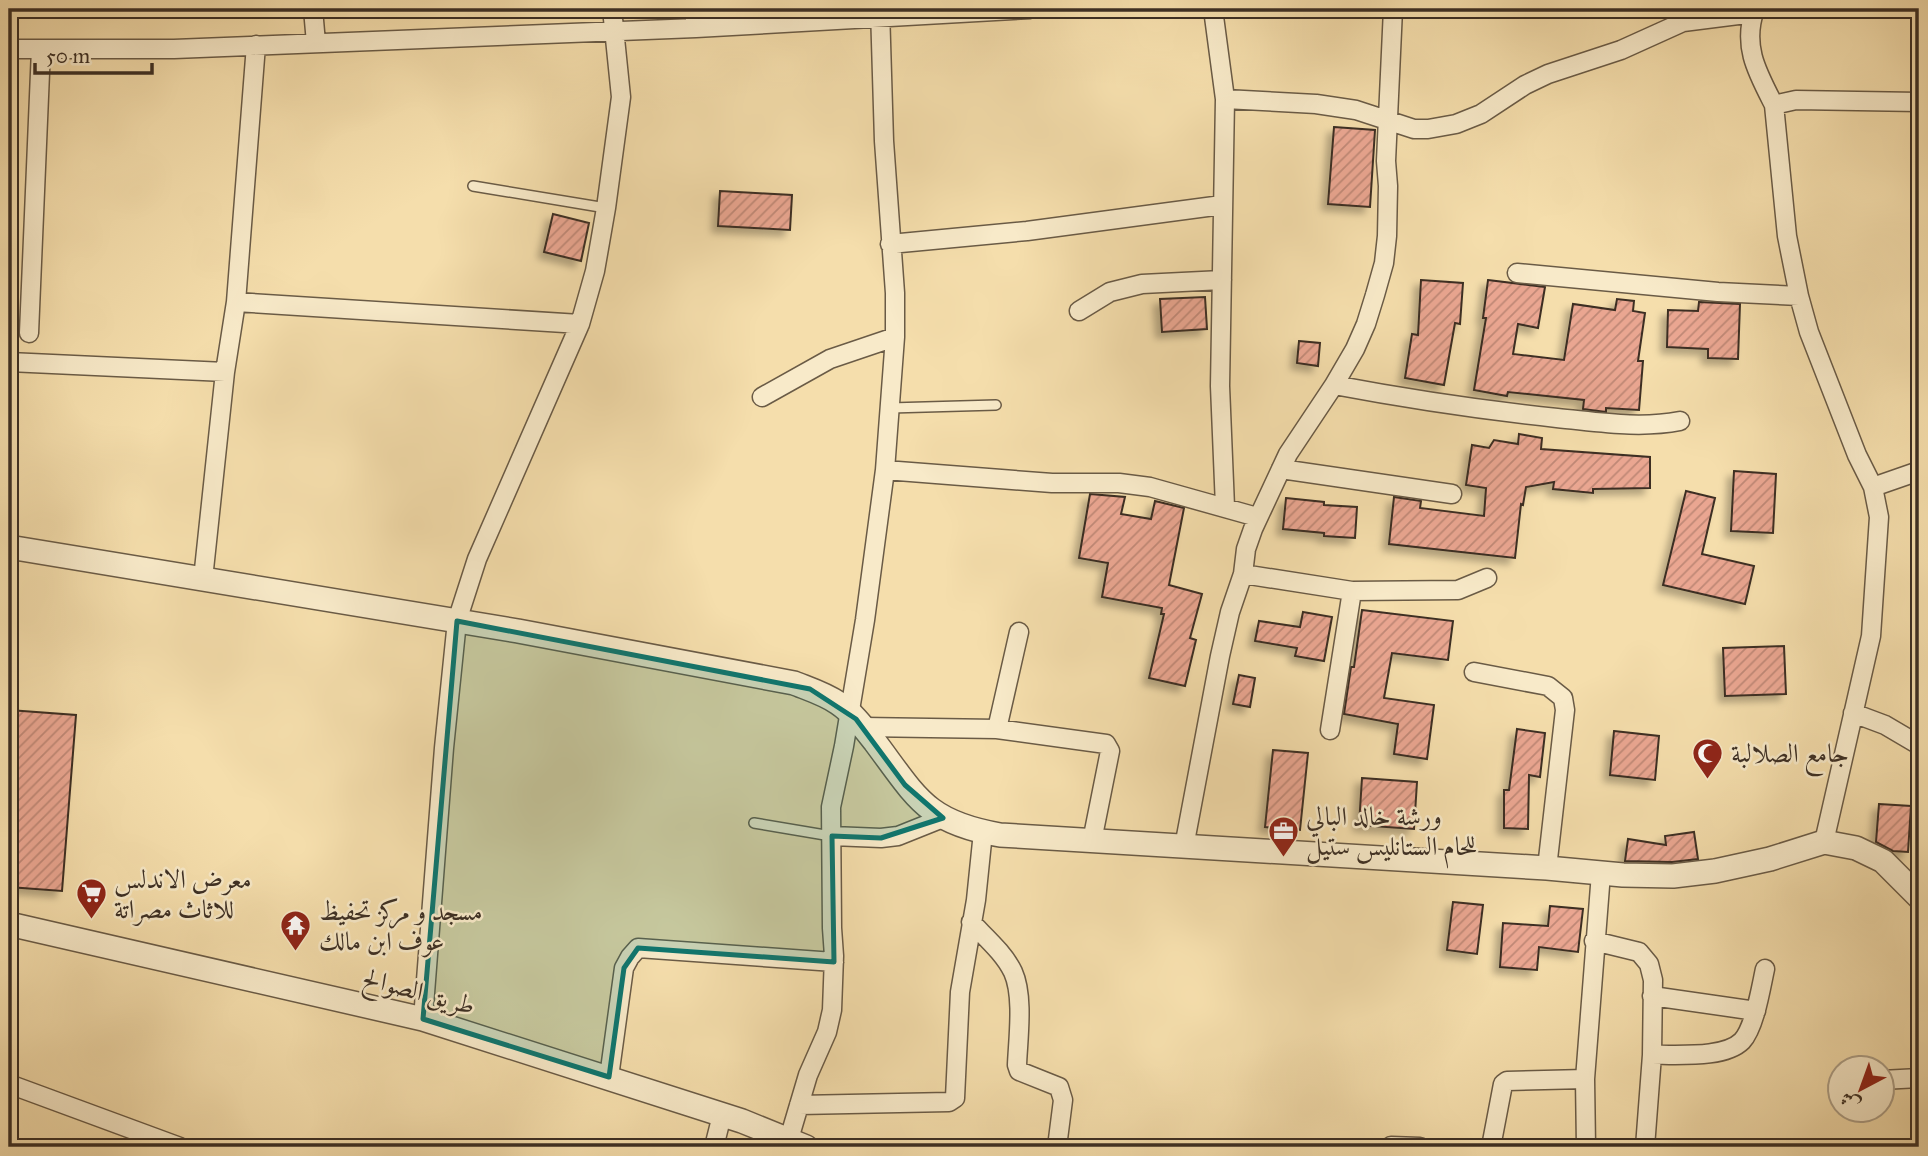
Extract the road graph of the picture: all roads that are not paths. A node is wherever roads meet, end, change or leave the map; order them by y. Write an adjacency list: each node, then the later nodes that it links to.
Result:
1 (313, 9): 13 (street)
2 (612, 9): 12 (street)
3 (694, 9): 11 (street)
4 (1030, 9): 8 (street)
5 (1213, 9): 17 (street)
6 (1392, 9): 20 (street)
7 (1754, 11): 10 (street); 19 (street)
8 (881, 12): 9 (street); 24 (street)
9 (817, 15): 11 (street)
10 (1680, 15): 20 (street)
11 (696, 28): 12 (street)
12 (613, 31): 13 (street); 23 (street)
13 (316, 43): 14 (street)
14 (256, 45): 16 (street); 28 (street)
15 (9, 49): 16 (street)
16 (41, 49): 31 (street)
17 (1225, 99): 20 (street); 22 (street)
18 (1919, 102): 19 (street)
19 (1774, 105): 27 (street)
20 (1387, 118): 35 (street)
21 (473, 186): 23 (lane)
22 (1222, 205): 24 (street); 26 (street)
23 (606, 208): 30 (street)
24 (890, 244): 32 (street)
25 (1517, 273): 27 (street)
26 (1222, 280): 29 (street); 45 (street)
27 (1799, 296): 43 (street)
28 (236, 302): 30 (street); 34 (street)
29 (1079, 311)
30 (580, 324): 52 (street)
31 (29, 333)
32 (895, 337): 36 (street); 38 (street)
33 (9, 362): 34 (street)
34 (225, 372): 49 (street)
35 (1334, 385): 39 (street); 40 (street)
36 (762, 397)
37 (996, 405): 38 (lane)
38 (890, 408): 41 (street)
39 (1681, 421)
40 (1281, 469): 44 (street); 46 (street)
41 (885, 470): 45 (street); 56 (street)
42 (1919, 471): 43 (street)
43 (1873, 487): 55 (street)
44 (1452, 494)
45 (1226, 507): 46 (street)
46 (1257, 517): 48 (street)
47 (9, 547): 49 (street)
48 (1243, 574): 51 (street); 66 (street)
49 (204, 579): 52 (street)
50 (1487, 579): 51 (street)
51 (1352, 591): 58 (street)
52 (457, 621): 56 (street); 77 (street)
53 (1019, 632): 57 (street)
54 (1474, 673): 67 (street)
55 (1853, 713): 59 (street); 65 (street)
56 (856, 719): 57 (street); 60 (street); 63 (street)
57 (997, 729): 64 (street)
58 (1330, 730)
59 (1919, 745)
60 (943, 818): 62 (street); 63 (street)
61 (754, 823): 63 (lane)
62 (983, 832): 64 (street); 70 (street)
63 (832, 836): 73 (street)
64 (1092, 841): 66 (street)
65 (1824, 842): 68 (street); 69 (street)
66 (1184, 847): 67 (street)
67 (1547, 868): 68 (street)
68 (1601, 873): 72 (street)
69 (1919, 897)
70 (971, 922): 84 (street); 90 (street)
71 (9, 924): 77 (street, طريق الصوالح)
72 (1594, 942): 75 (street); 81 (street)
73 (834, 962): 79 (street); 84 (street)
74 (1765, 969): 76 (street)
75 (1652, 996): 76 (street); 78 (street)
76 (1756, 1011): 78 (street)
77 (423, 1019): 79 (street, طريق الصوالح)
78 (1652, 1055): 94 (street)
79 (609, 1077): 85 (street, طريق الصوالح)
80 (1919, 1078): 82 (street)
81 (1585, 1079): 92 (street); 93 (street)
82 (1896, 1079)
83 (9, 1084): 88 (street)
84 (799, 1105): 86 (street)
85 (722, 1115): 86 (street, طريق الصوالح); 89 (street)
86 (795, 1144)
87 (1391, 1146): 91 (street)
88 (180, 1147)
89 (714, 1147)
90 (1058, 1147)
91 (1420, 1147)
92 (1491, 1147)
93 (1586, 1147)
94 (1645, 1147)

